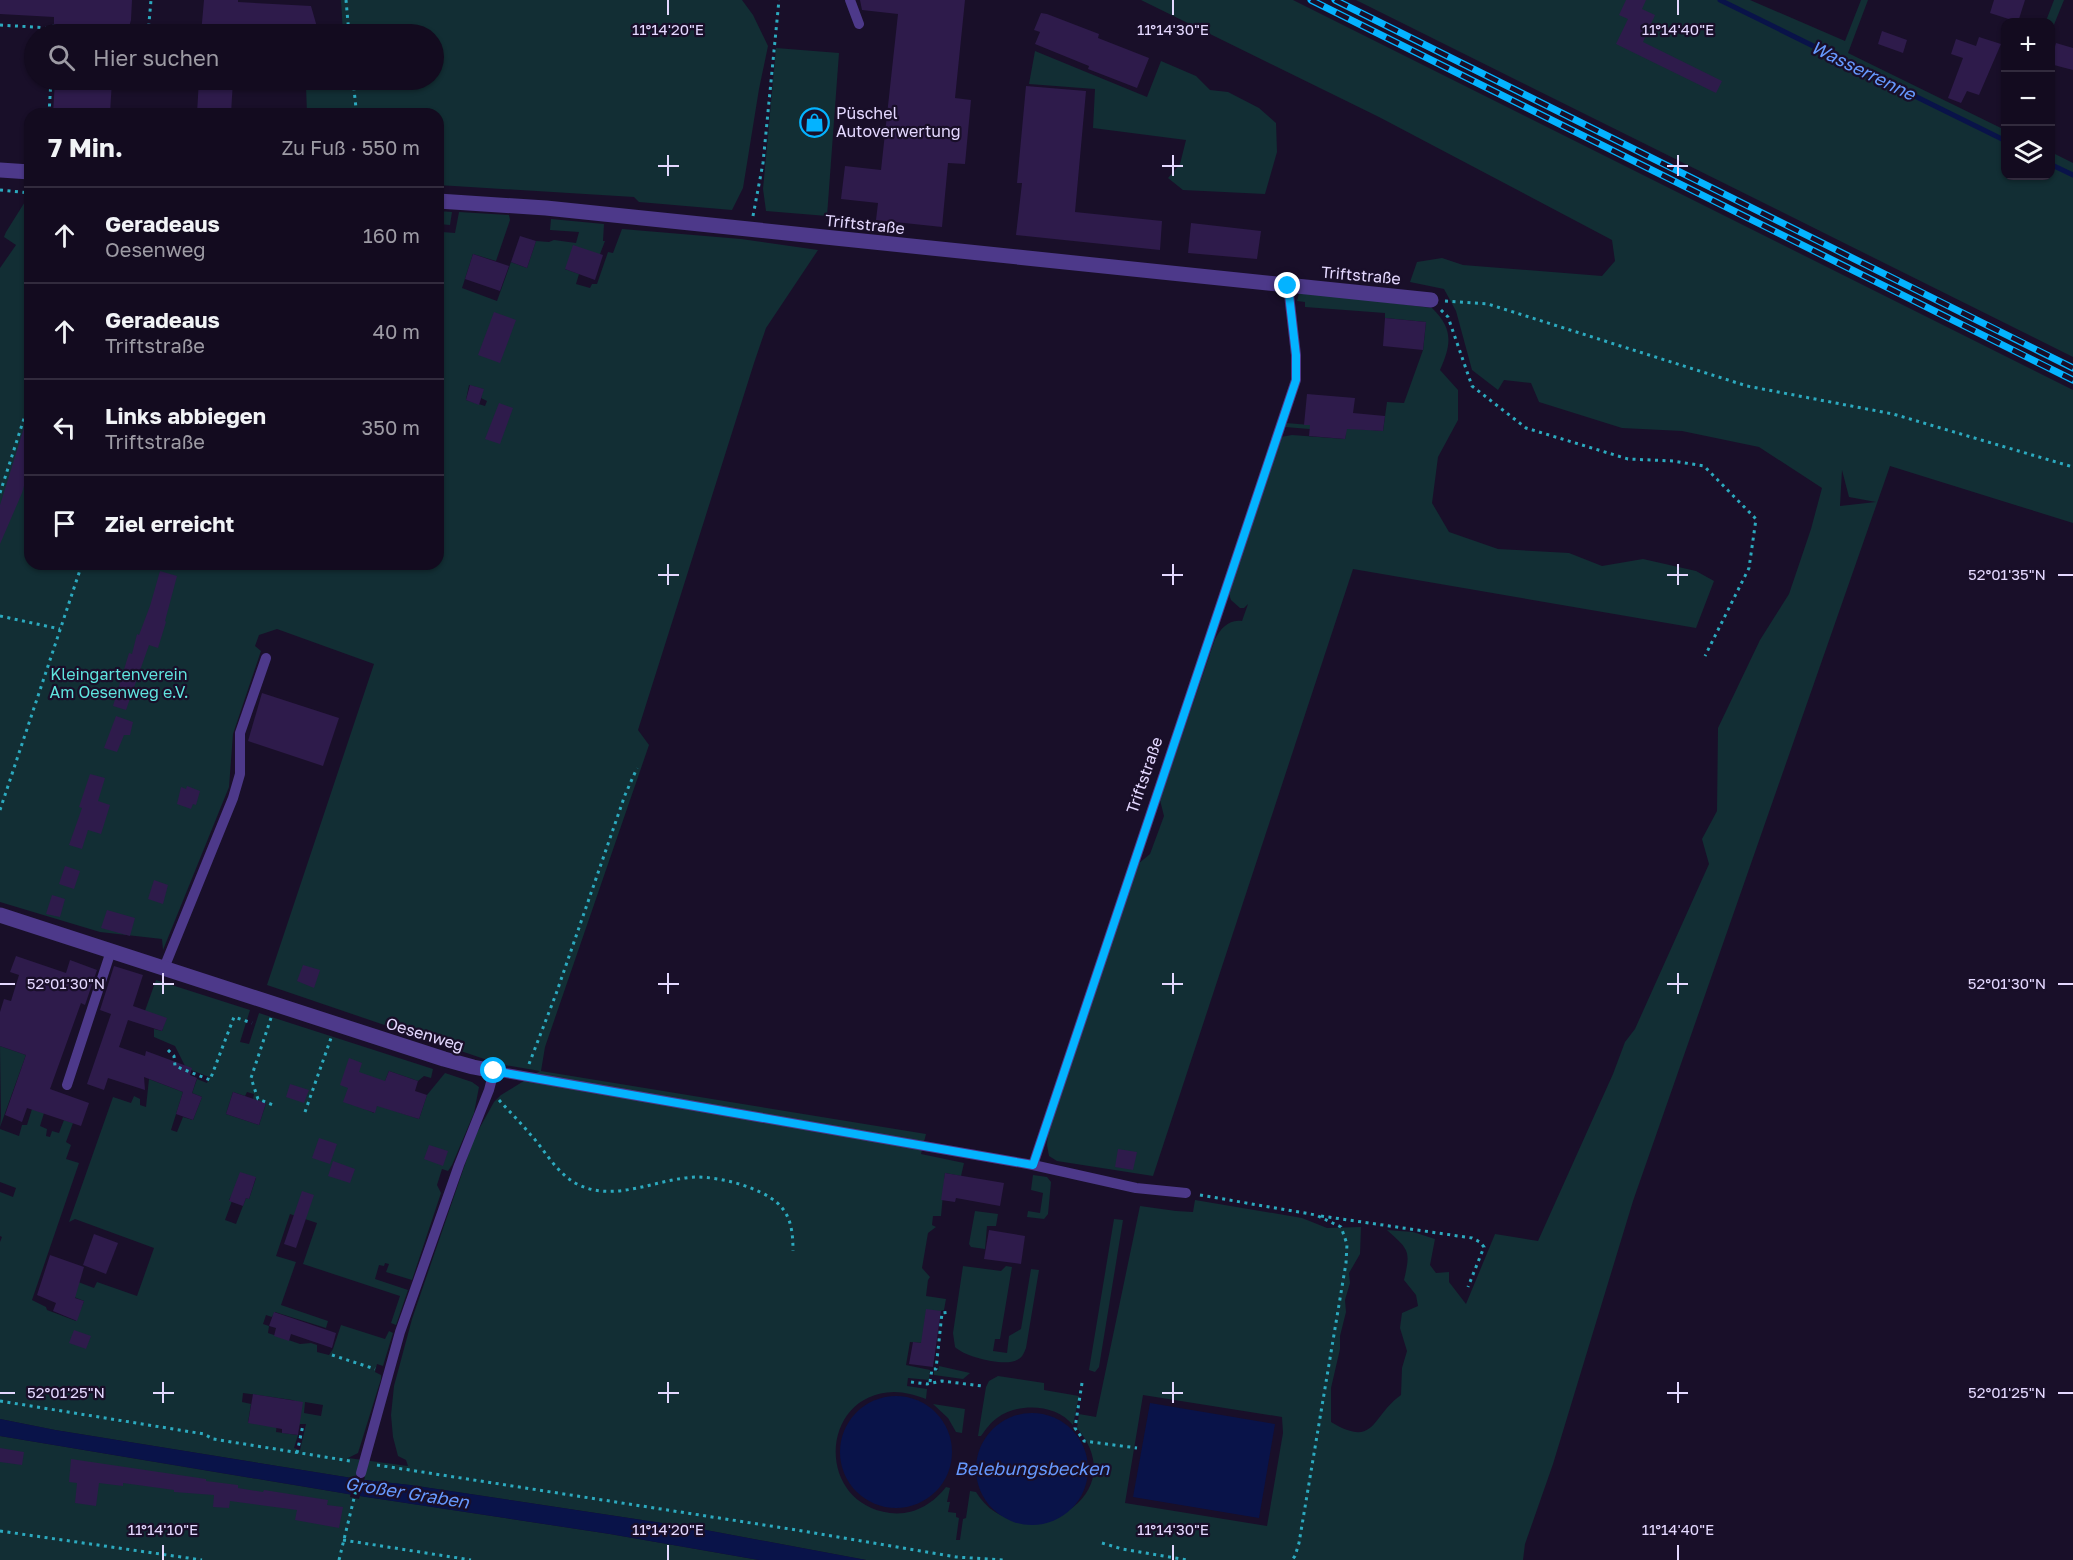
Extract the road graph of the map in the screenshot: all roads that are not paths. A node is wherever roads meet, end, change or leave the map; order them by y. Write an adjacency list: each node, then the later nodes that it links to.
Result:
1 (850, 0): 2 (lane)
2 (859, 24)
3 (0, 170): 4 (street)
4 (24, 172)
5 (444, 201): 6 (street, Triftstraße)
6 (1288, 286): 7 (street, Triftstraße); 14 (lane, Triftstraße)
7 (1431, 300)
8 (266, 658): 11 (lane)
9 (0, 915): 10 (street, Oesenweg)
10 (111, 951): 11 (street, Oesenweg); 13 (lane)
11 (164, 968): 12 (street, Oesenweg)
12 (494, 1071): 14 (lane, Oesenweg); 16 (lane)
13 (67, 1085)
14 (1033, 1165): 15 (lane)
15 (1186, 1193)
16 (363, 1468)

